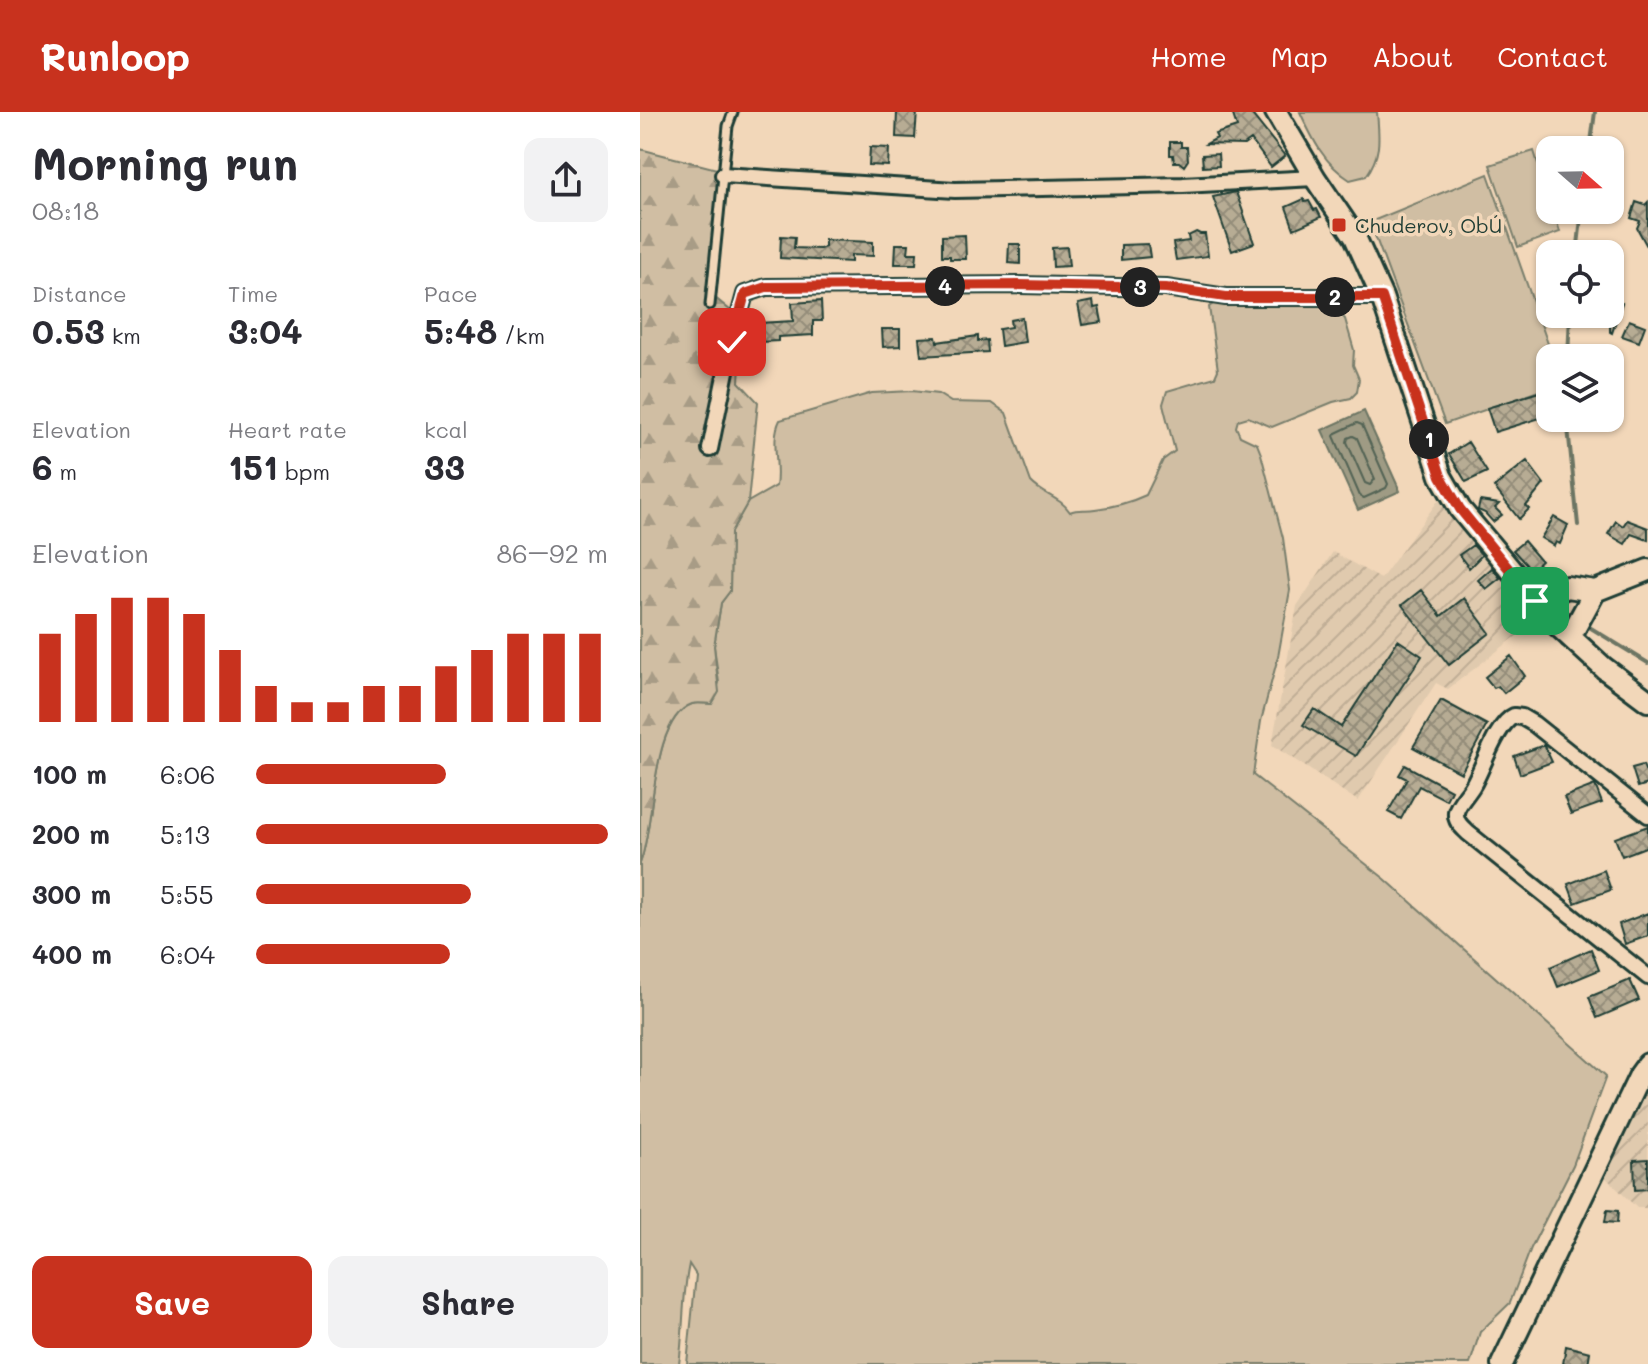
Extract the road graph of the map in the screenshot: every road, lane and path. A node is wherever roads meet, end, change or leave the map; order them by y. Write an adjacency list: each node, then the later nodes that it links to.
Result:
1 (733, 112): 3 (lane)
2 (1276, 112): 4 (street)
3 (723, 175): 4 (street); 6 (lane)
4 (1315, 178): 5 (street)
5 (1382, 297): 7 (street); 9 (street)
6 (710, 305)
7 (710, 449)
8 (1648, 570): 10 (street)
9 (1535, 601): 10 (street); 10 (street)
10 (1579, 606): 11 (street)
11 (1648, 701)
12 (1648, 815): 13 (street)
13 (1648, 977)
14 (1648, 1064): 15 (street)
15 (1502, 1364)

